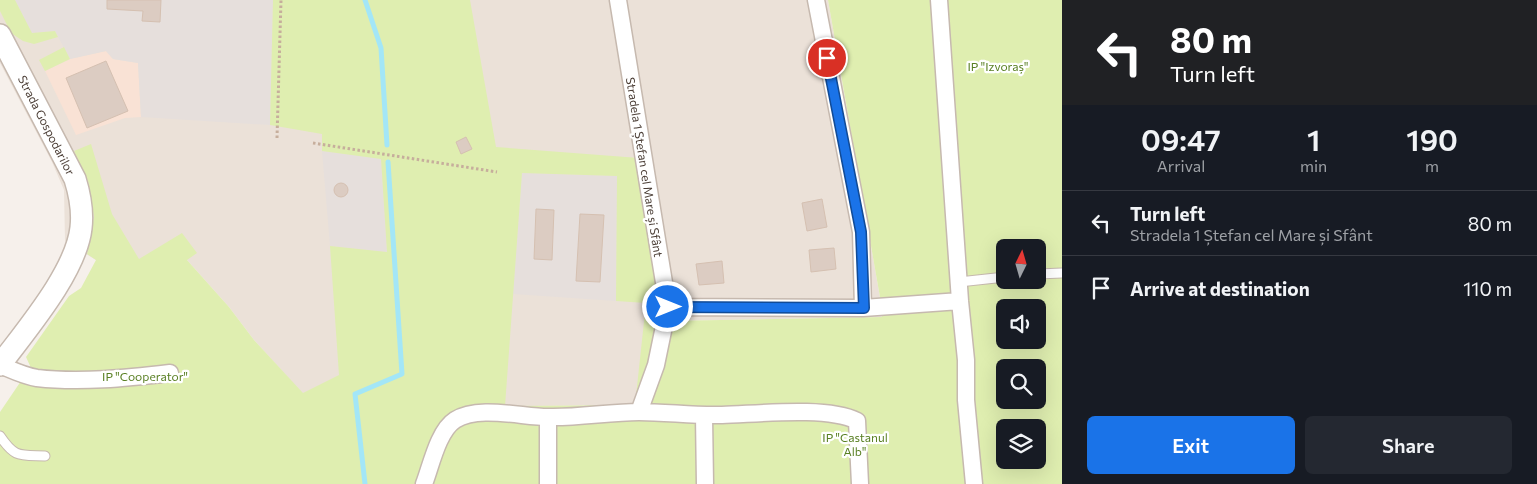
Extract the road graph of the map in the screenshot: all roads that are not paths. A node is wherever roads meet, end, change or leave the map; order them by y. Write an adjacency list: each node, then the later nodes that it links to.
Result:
1 (618, 0): 10 (street, Stradela 1 Ștefan cel Mare și Sfânt)
2 (816, 0): 11 (street)
3 (939, 0): 8 (street)
4 (0, 35): 12 (street, Strada Gospodarilor)
5 (1062, 272): 6 (lane)
6 (1046, 273)
7 (996, 278): 8 (lane)
8 (959, 282): 9 (street)
9 (960, 302): 11 (street); 23 (street)
10 (668, 307): 11 (street); 14 (street)
11 (864, 308)
12 (0, 365): 13 (street)
13 (170, 374)
14 (639, 412): 15 (street); 16 (street)
15 (704, 416): 21 (street); 22 (street)
16 (548, 418): 19 (street); 20 (street)
17 (0, 436): 18 (lane)
18 (45, 456)
19 (424, 484)
20 (548, 484)
21 (705, 484)
22 (860, 484)
23 (974, 484)

